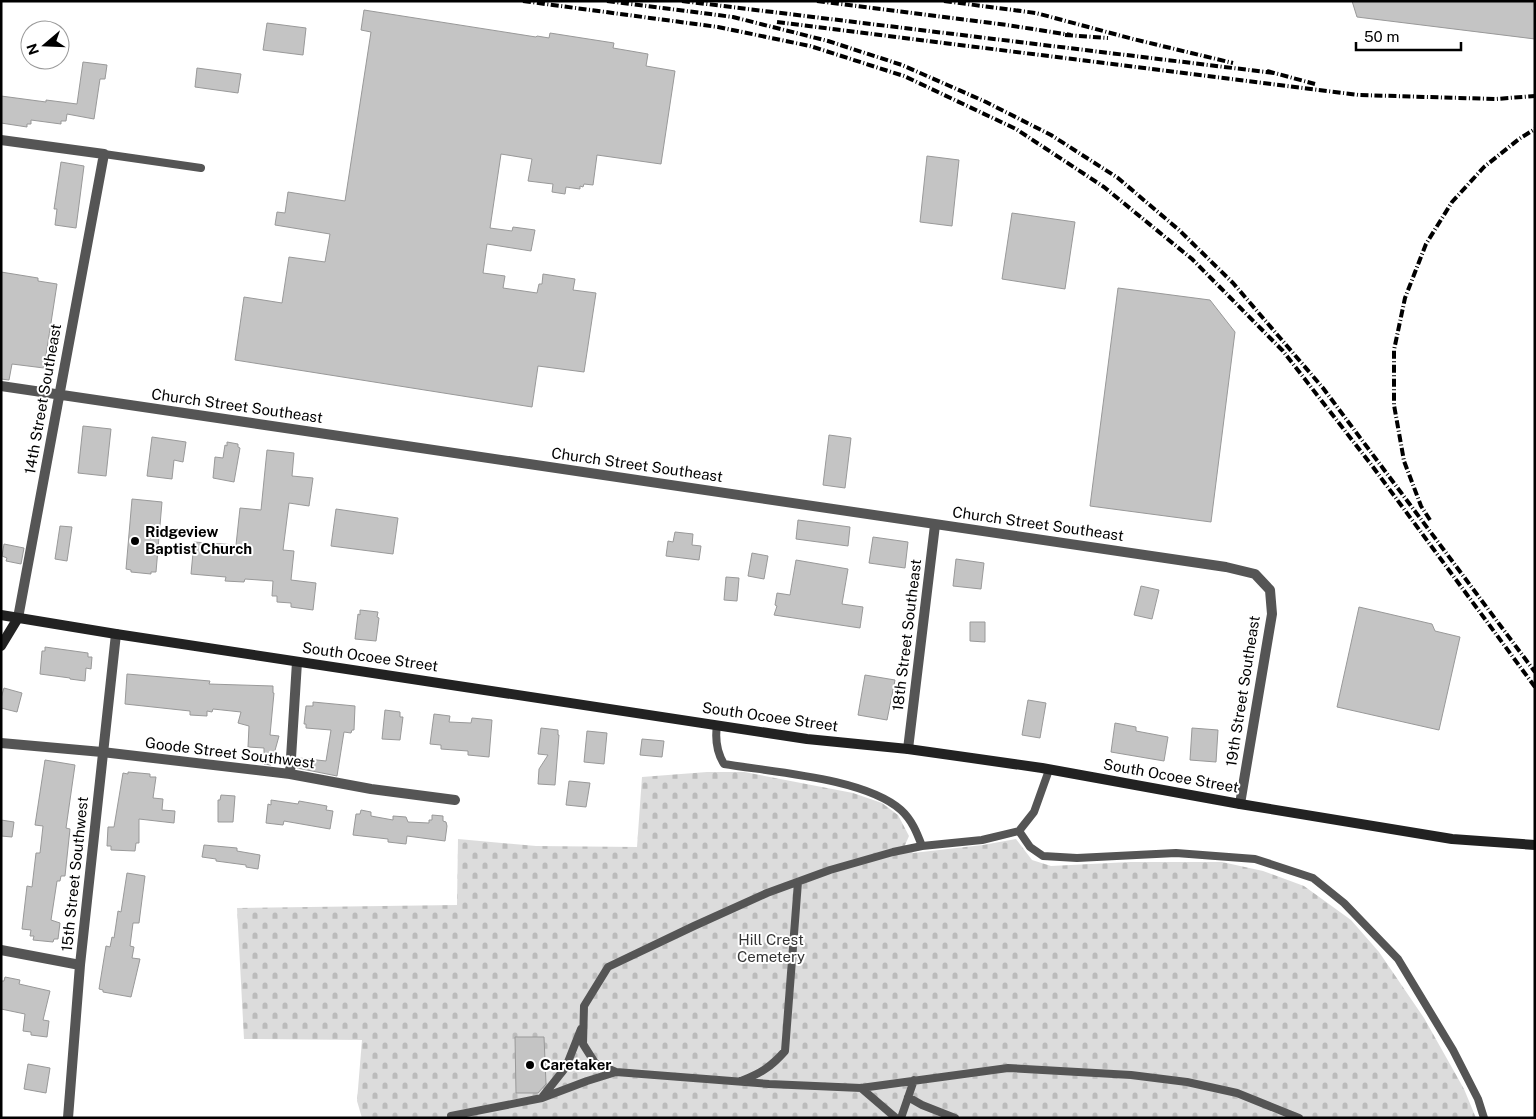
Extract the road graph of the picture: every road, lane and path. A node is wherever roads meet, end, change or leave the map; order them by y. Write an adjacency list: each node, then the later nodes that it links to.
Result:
1 (1, 140): 2 (street)
2 (104, 154): 3 (lane); 5 (street, 14th Street Southeast)
3 (200, 168)
4 (1, 386): 5 (street, Church Street Southeast)
5 (59, 395): 6 (street, Church Street Southeast); 9 (street, 14th Street Southeast)
6 (935, 524): 7 (street, Church Street Southeast); 15 (street, 18th Street Southeast)
7 (1265, 583): 20 (street, 19th Street Southeast)
8 (1, 615): 9 (street, South Ocoee Street)
9 (18, 618): 10 (street, South Ocoee Street); 11 (street, 14th Street Southeast)
10 (116, 634): 12 (street, South Ocoee Street); 16 (street, 15th Street Southwest)
11 (1, 646)
12 (297, 662): 13 (street, South Ocoee Street); 18 (street)
13 (717, 725): 15 (street, South Ocoee Street); 23 (lane)
14 (1, 743): 16 (street, Goode Street Southwest)
15 (908, 749): 17 (street, South Ocoee Street)
16 (102, 752): 18 (street, Goode Street Southwest); 26 (street, 15th Street Southwest)
17 (1049, 770): 20 (street, South Ocoee Street); 21 (lane)
18 (290, 774): 19 (street, Goode Street Southwest)
19 (455, 800)
20 (1240, 804): 22 (street, South Ocoee Street)
21 (1019, 831): 23 (lane); 40 (lane)
22 (1535, 845)
23 (922, 846): 24 (lane)
24 (798, 882): 27 (lane); 30 (lane)
25 (1, 950): 26 (street)
26 (80, 964): 35 (street, 15th Street Southwest)
27 (584, 1022): 28 (lane); 33 (lane)
28 (616, 1072): 30 (lane); 33 (lane)
29 (914, 1080): 31 (lane); 32 (lane); 39 (lane)
30 (740, 1082): 31 (lane)
31 (861, 1088): 36 (lane)
32 (908, 1097): 37 (lane); 38 (lane)
33 (542, 1098): 34 (lane)
34 (451, 1116)
35 (68, 1118)
36 (896, 1118)
37 (901, 1118)
38 (955, 1118)
39 (1299, 1118)
40 (1484, 1118)

